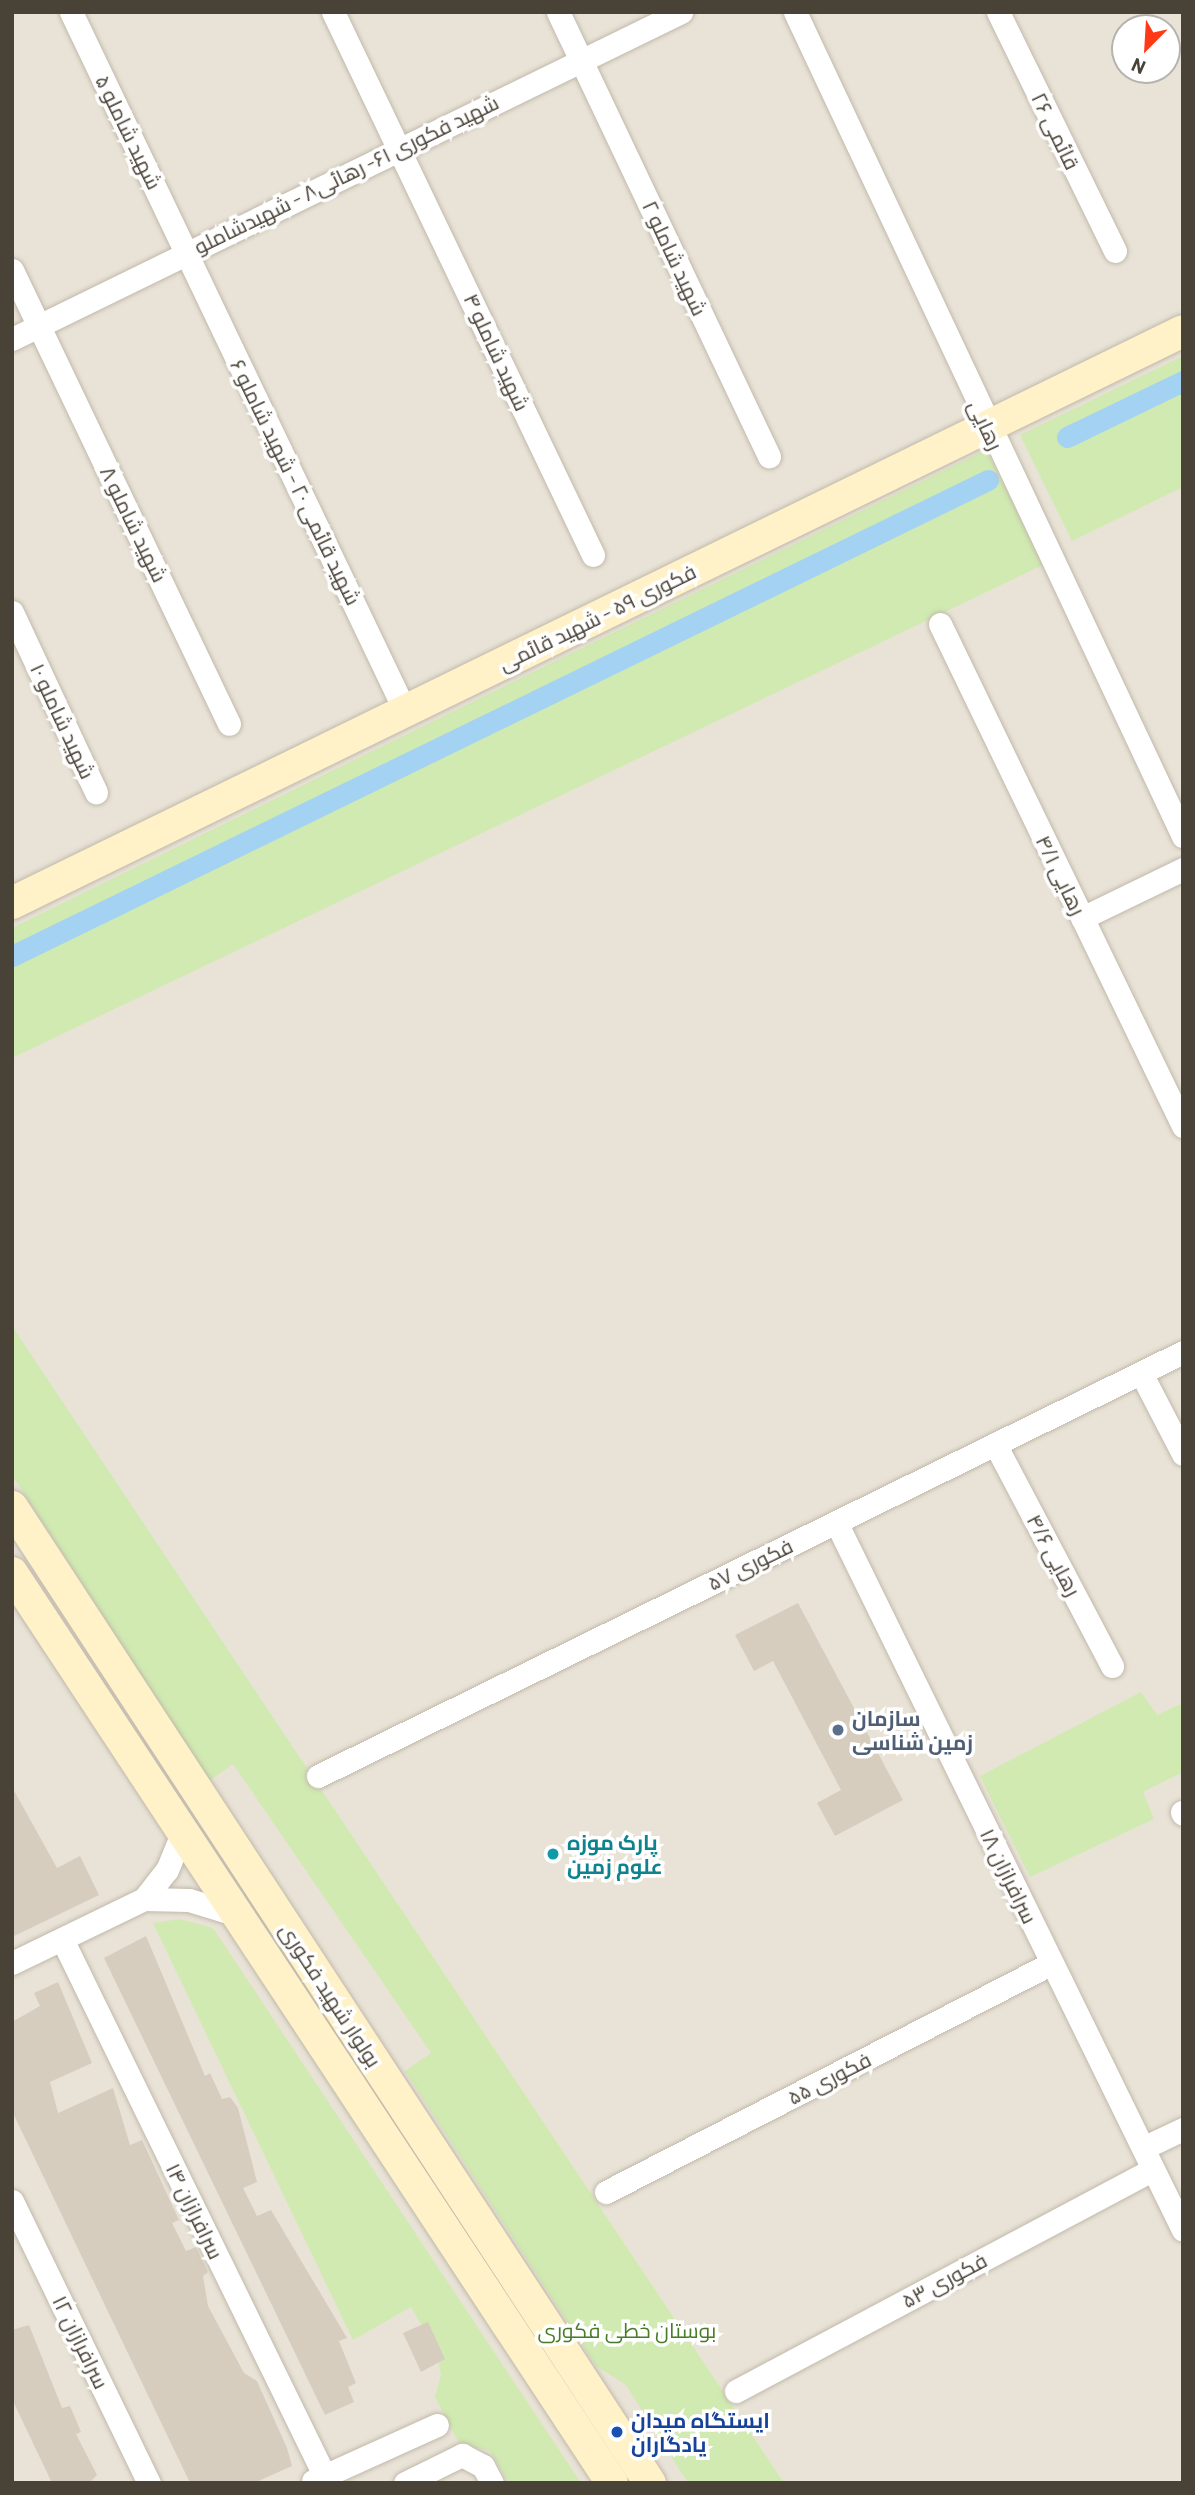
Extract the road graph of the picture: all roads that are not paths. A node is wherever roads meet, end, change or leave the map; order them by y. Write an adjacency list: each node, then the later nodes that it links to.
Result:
1 (71, 12): 10 (street, شهید شاملو ۵)
2 (334, 12): 8 (street, شهید شاملو ۴)
3 (558, 12): 7 (street, شهید شاملو ۲)
4 (681, 12): 7 (street, شهید فکوری ۶۱- رهائی۸ - شهیدشاملو)
5 (795, 12): 15 (street, رهایی)
6 (998, 12): 9 (street, قائمی ۲۶)
7 (582, 61): 8 (street, شهید فکوری ۶۱- رهائی۸ - شهیدشاملو); 16 (street, شهید شاملو ۲)
8 (401, 148): 10 (street, شهید فکوری ۶۱- رهائی۸ - شهیدشاملو); 17 (street, شهید شاملو ۴)
9 (1115, 251)
10 (186, 252): 12 (street, شهید فکوری ۶۱- رهائی۸ - شهیدشاملو); 20 (street, شهید قائمی ۲۰ - شهید شاملو ۶)
11 (12, 270): 12 (street, شهید شاملو ۸)
12 (38, 324): 14 (street, شهید فکوری ۶۱- رهائی۸ - شهیدشاملو); 21 (street, شهید شاملو ۸)
13 (1183, 331): 15 (main road, فکوری ۵۹ - شهید قائمی)
14 (12, 339)
15 (987, 427): 20 (main road, فکوری ۵۹ - شهید قائمی); 23 (street, رهایی)
16 (769, 456)
17 (593, 555)
18 (12, 612): 22 (street, شهید شاملو ۱۰)
19 (940, 624): 26 (street, رهایی ۴/۱)
20 (405, 711): 25 (main road, فکوری ۵۹ - شهید قائمی)
21 (229, 724)
22 (96, 792)
23 (1183, 836)
24 (1183, 869): 26 (street)
25 (12, 904)
26 (1082, 918): 27 (street, رهایی ۴/۱)
27 (1183, 1126)
28 (1183, 1352): 29 (street, فکوری ۵۷)
29 (1141, 1373): 30 (street, فکوری ۵۷); 31 (street)
30 (995, 1444): 33 (street, فکوری ۵۷); 35 (street, رهایی ۴/۶)
31 (1183, 1454)
32 (12, 1507): 55 (main road, بولوار شهید فکوری)
33 (836, 1522): 36 (street, فکوری ۵۷); 42 (street, سرافرازان ۱۸)
34 (12, 1573): 37 (main road, بولوار شهید فکوری)
35 (1112, 1666)
36 (318, 1776)
37 (183, 1832): 38 (street); 39 (main road, بولوار شهید فکوری)
38 (144, 1899): 39 (street); 40 (street)
39 (238, 1915): 54 (main road, بولوار شهید فکوری)
40 (62, 1938): 41 (street); 51 (street, سرافرازان ۱۴)
41 (12, 1962)
42 (1052, 1963): 44 (street, سرافرازان ۱۸); 45 (street, فکوری ۵۵)
43 (1183, 2129): 44 (street, فکوری ۵۳)
44 (1148, 2159): 47 (street, سرافرازان ۱۸); 48 (street, فکوری ۵۳)
45 (606, 2192)
46 (12, 2201): 52 (street, سرافرازان ۱۲)
47 (1183, 2230)
48 (736, 2391)
49 (437, 2425): 51 (street)
50 (488, 2474): 53 (street)
51 (321, 2480)
52 (149, 2483)
53 (405, 2483)
54 (612, 2483)
55 (650, 2483)

